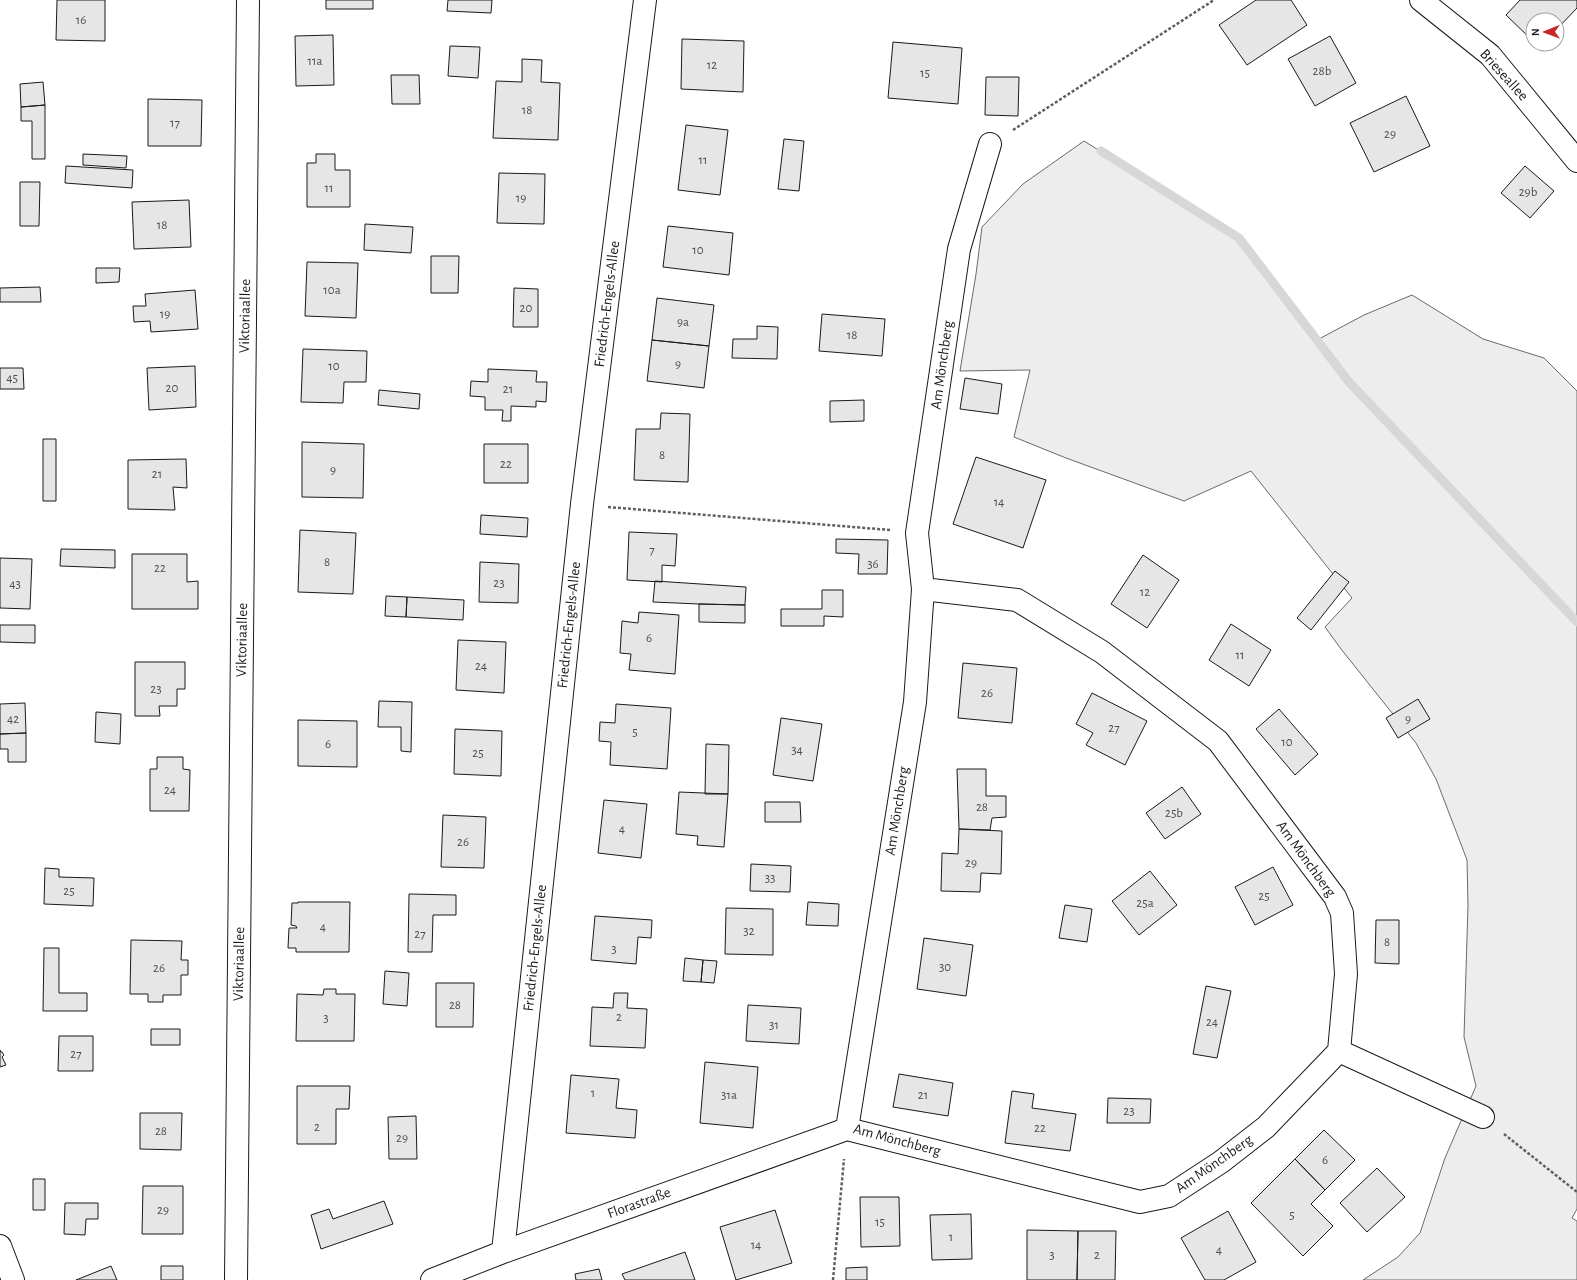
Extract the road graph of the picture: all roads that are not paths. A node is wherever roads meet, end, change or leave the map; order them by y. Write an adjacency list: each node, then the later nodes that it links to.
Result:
1 (248, 0): 13 (street, Viktoriaallee)
2 (645, 0): 11 (street, Friedrich-Engels-Allee)
3 (1421, 0): 5 (street, Brieseallee)
4 (990, 144): 6 (street, Am Mönchberg)
5 (1577, 161)
6 (923, 589): 7 (street, Am Mönchberg); 9 (street, Am Mönchberg)
7 (1339, 1051): 8 (street); 9 (street, Am Mönchberg)
8 (1483, 1117)
9 (847, 1129): 11 (street, Florastraße)
10 (0, 1246): 12 (street)
11 (503, 1252): 14 (street, Florastraße)
12 (13, 1280)
13 (236, 1280)
14 (432, 1280)

